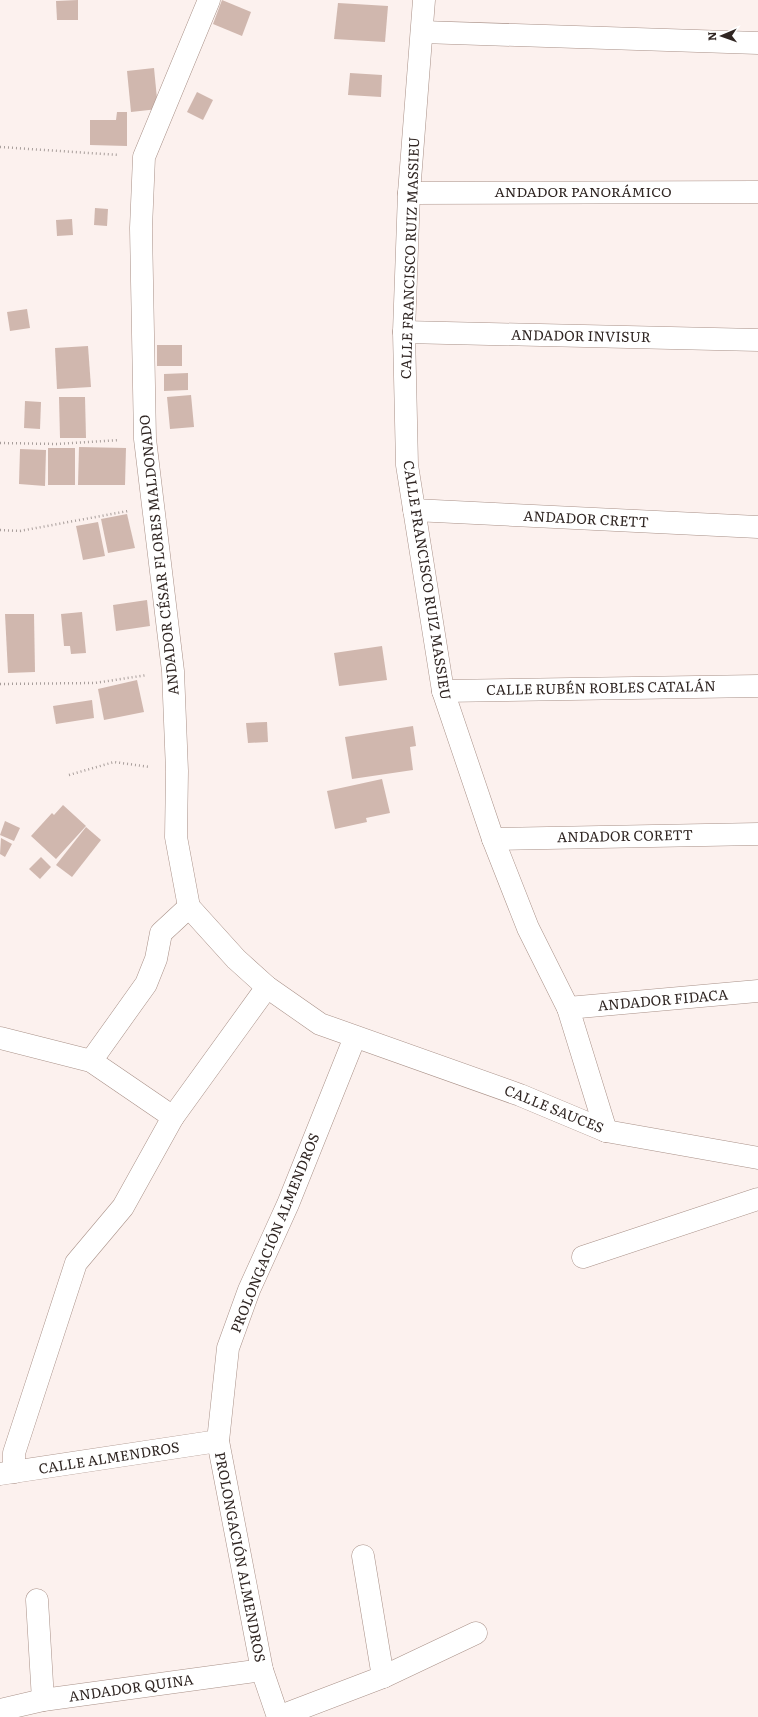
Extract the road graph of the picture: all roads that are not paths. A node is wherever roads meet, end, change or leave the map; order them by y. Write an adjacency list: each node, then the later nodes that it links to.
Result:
1 (209, 0): 15 (street, ANDADOR CÉSAR FLORES MALDONADO)
2 (424, 0): 3 (street, CALLE FRANCISCO RUIZ MASSIEU)
3 (422, 32): 4 (street); 6 (street, CALLE FRANCISCO RUIZ MASSIEU)
4 (758, 43)
5 (758, 192): 6 (street, ANDADOR PANORÁMICO)
6 (409, 193): 7 (street, CALLE FRANCISCO RUIZ MASSIEU)
7 (404, 332): 8 (street, ANDADOR INVISUR); 9 (street, CALLE FRANCISCO RUIZ MASSIEU)
8 (758, 340)
9 (414, 510): 10 (street, ANDADOR CRETT); 12 (street, CALLE FRANCISCO RUIZ MASSIEU)
10 (758, 527)
11 (758, 686): 12 (street, CALLE RUBÉN ROBLES CATALÁN)
12 (443, 691): 14 (street, CALLE FRANCISCO RUIZ MASSIEU)
13 (758, 834): 14 (street, ANDADOR CORETT)
14 (492, 839): 18 (street, CALLE FRANCISCO RUIZ MASSIEU)
15 (188, 907): 16 (street); 21 (street)
16 (267, 987): 19 (street); 22 (street)
17 (758, 991): 18 (street, ANDADOR FIDACA)
18 (568, 1008): 23 (street, CALLE FRANCISCO RUIZ MASSIEU)
19 (355, 1037): 23 (street, CALLE SAUCES); 27 (street, PROLONGACIÓN ALMENDROS)
20 (0, 1038): 21 (street)
21 (91, 1061): 22 (street)
22 (173, 1116): 28 (street)
23 (606, 1131): 24 (street, CALLE SAUCES)
24 (758, 1158)
25 (758, 1199): 26 (street)
26 (584, 1257)
27 (218, 1441): 28 (street, CALLE ALMENDROS); 32 (street, PROLONGACIÓN ALMENDROS)
28 (7, 1473)
29 (363, 1556): 33 (street)
30 (37, 1600): 34 (street)
31 (476, 1633): 33 (street)
32 (262, 1670): 34 (street, ANDADOR QUINA); 36 (street, PROLONGACIÓN ALMENDROS)
33 (383, 1677): 36 (street)
34 (43, 1700): 35 (street, ANDADOR QUINA)
35 (0, 1710)
36 (278, 1717)

